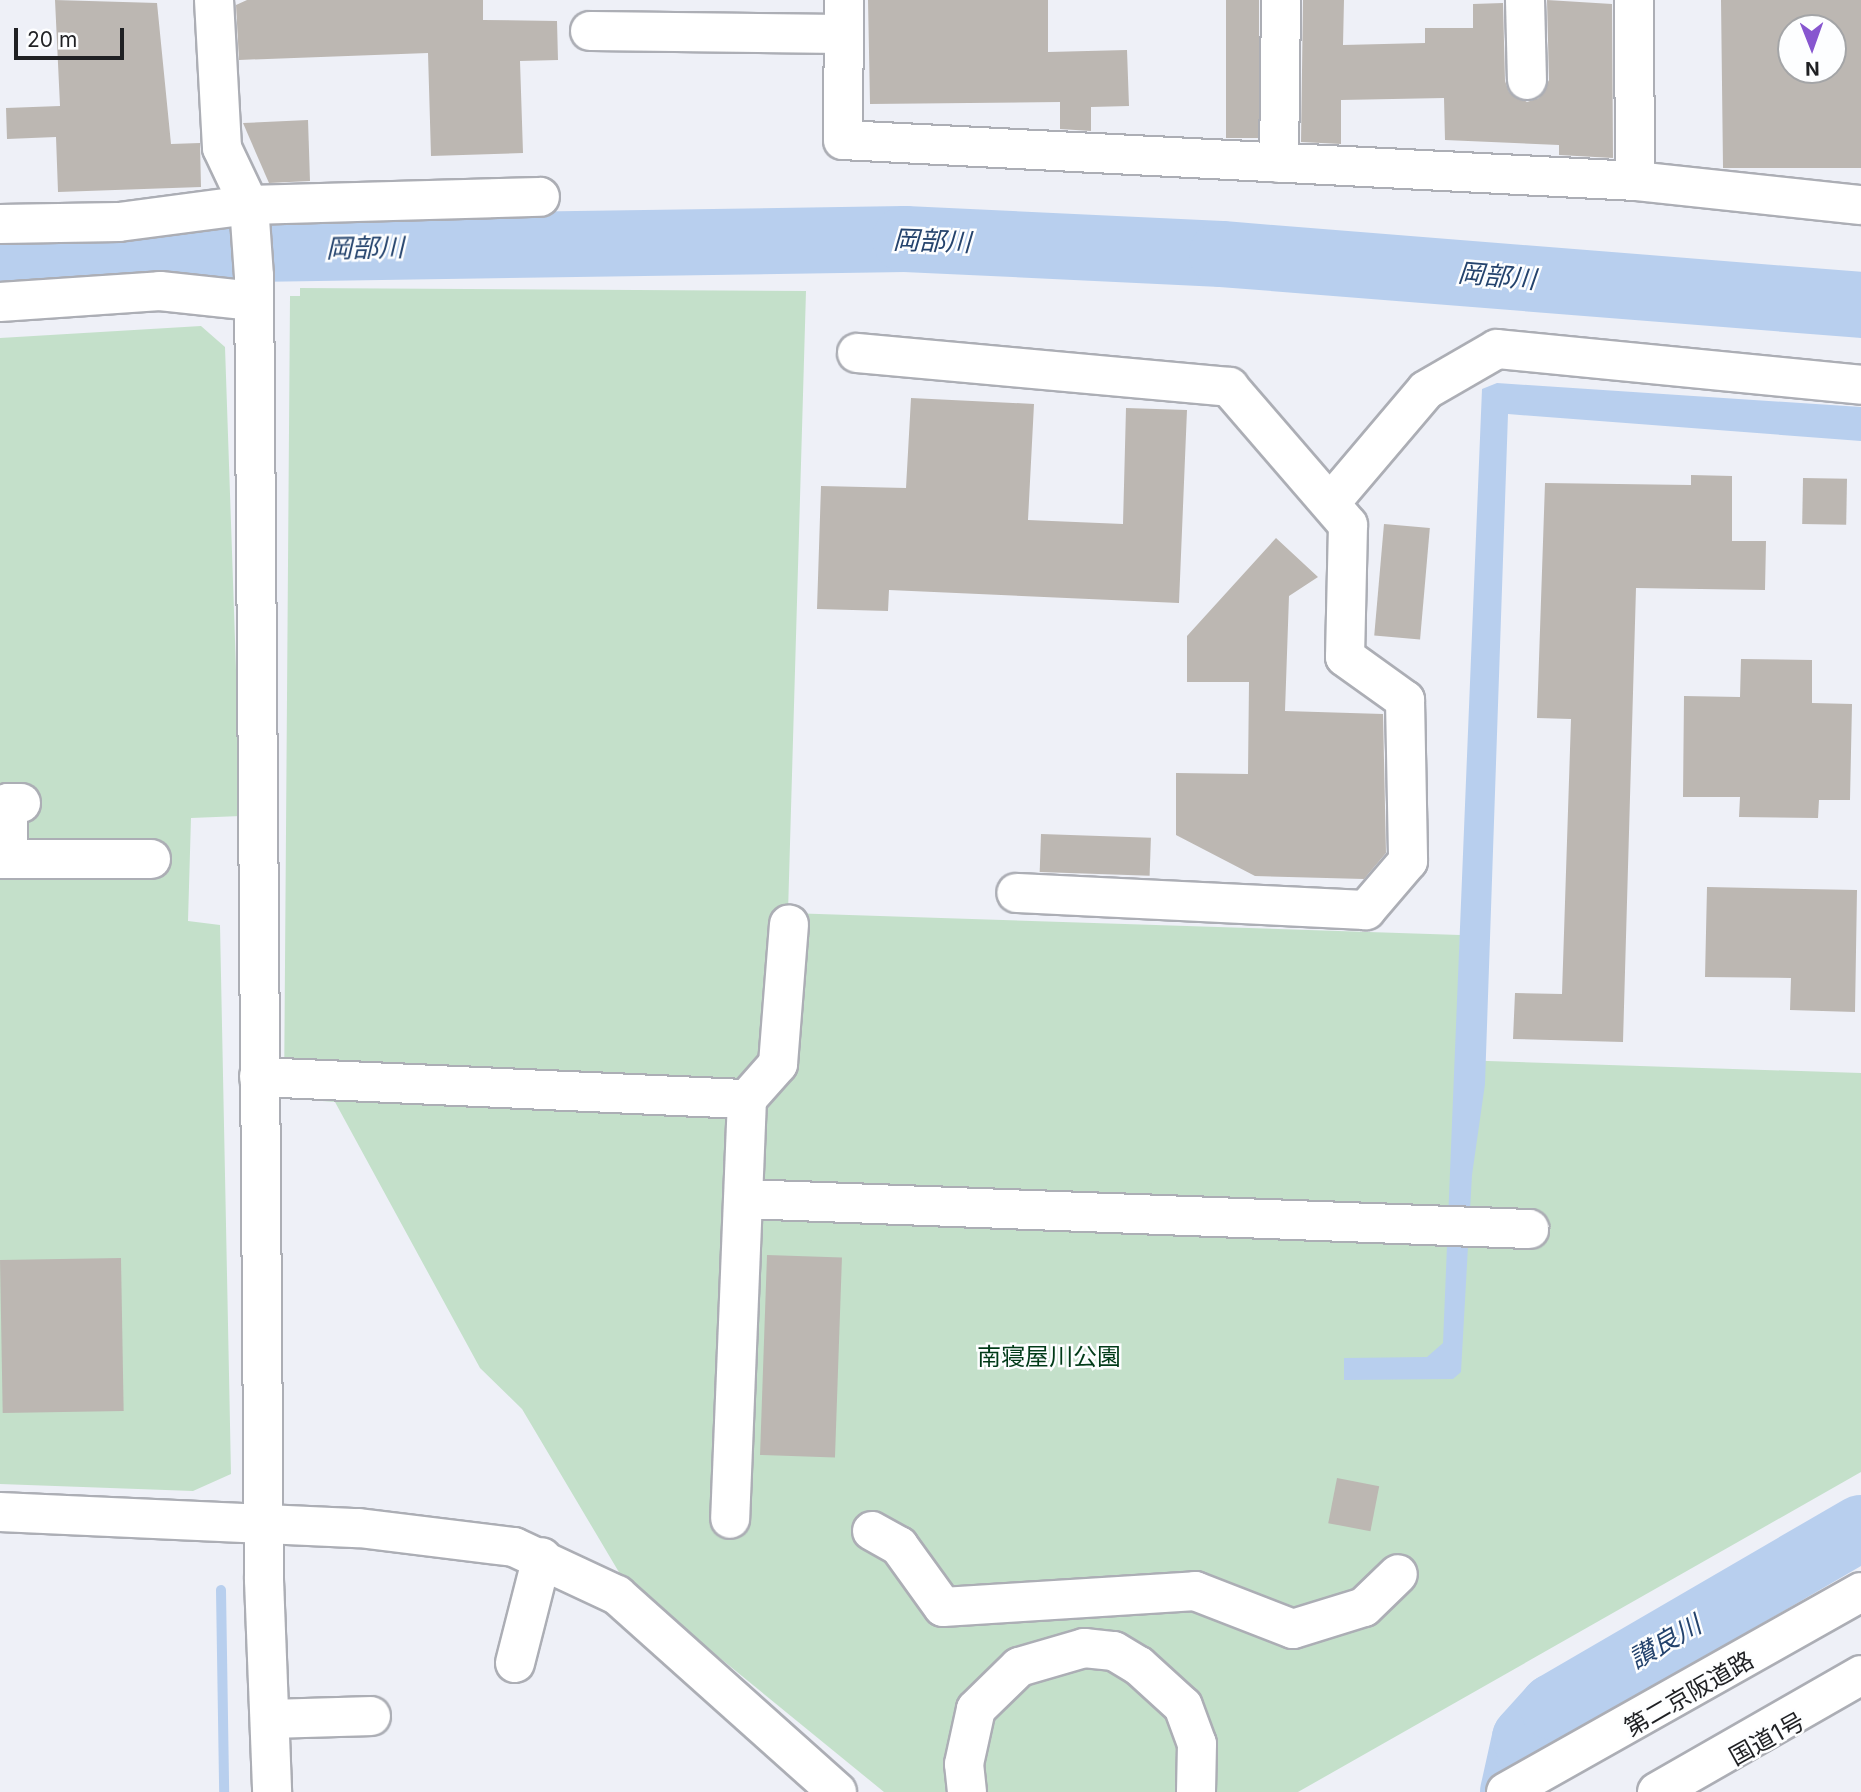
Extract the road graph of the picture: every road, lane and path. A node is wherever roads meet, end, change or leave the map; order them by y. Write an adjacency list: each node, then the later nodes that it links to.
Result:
1 (214, 0): 13 (main road)
2 (1282, 0): 9 (main road)
3 (1525, 0): 8 (main road)
4 (1634, 0): 10 (main road)
5 (696, 16): 6 (main road); 7 (main road)
6 (844, 17): 9 (main road)
7 (590, 31)
8 (1527, 80)
9 (1279, 163): 10 (main road)
10 (1635, 181): 12 (main road)
11 (540, 197): 13 (main road)
12 (1861, 205)
13 (251, 213): 14 (main road); 15 (main road)
14 (0, 224)
15 (254, 288): 16 (main road); 25 (main road)
16 (0, 302)
17 (857, 353): 19 (main road)
18 (1861, 385): 19 (main road)
19 (1332, 500): 23 (main road)
20 (21, 803): 21 (main road)
21 (4, 859): 22 (main road)
22 (151, 859)
23 (1016, 893)
24 (789, 924): 26 (main road)
25 (259, 1077): 26 (main road); 31 (main road)
26 (747, 1099): 27 (main road)
27 (761, 1200): 28 (main road); 30 (main road)
28 (1529, 1229)
29 (0, 1512): 31 (main road)
30 (730, 1519)
31 (264, 1527): 33 (main road); 42 (main road)
32 (872, 1531): 36 (main road)
33 (542, 1557): 38 (main road); 44 (main road)
34 (1398, 1574): 36 (main road)
35 (1861, 1594): 47 (main road); 48 (main road, 第二京阪道路)
36 (1082, 1599): 37 (main road)
37 (1084, 1648): 45 (main road); 46 (main road)
38 (515, 1663)
39 (1861, 1675): 49 (main road)
40 (1861, 1686): 50 (main road, 国道1号)
41 (371, 1716): 42 (main road)
42 (272, 1719): 43 (main road)
43 (272, 1792)
44 (837, 1792)
45 (967, 1792)
46 (1196, 1792)
47 (1506, 1792)
48 (1518, 1792)
49 (1657, 1792)
50 (1673, 1792)

